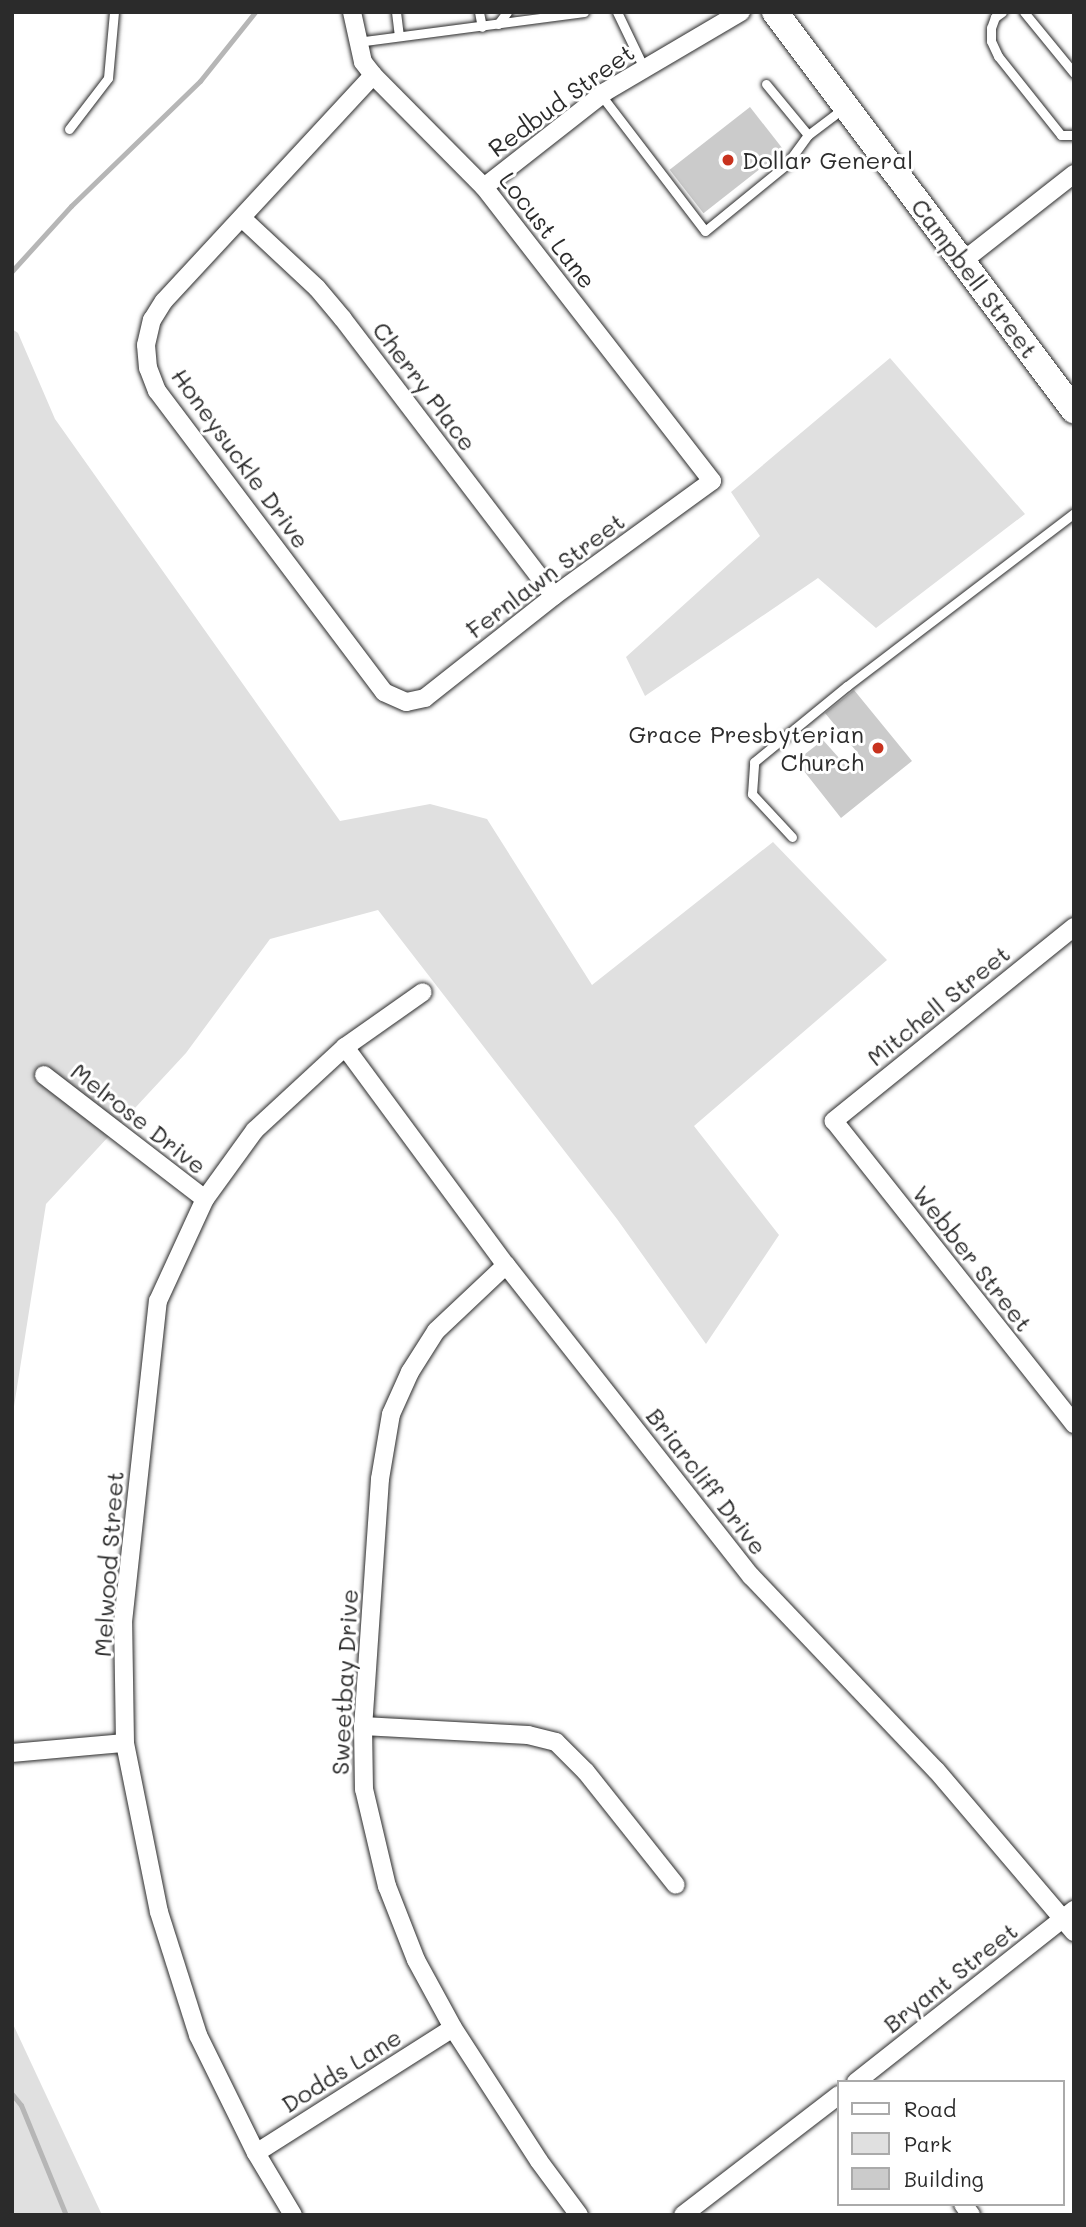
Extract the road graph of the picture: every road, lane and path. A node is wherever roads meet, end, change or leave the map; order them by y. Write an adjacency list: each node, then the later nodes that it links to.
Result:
1 (114, 12): 23 (lane)
2 (352, 12): 16 (street, Locust Lane)
3 (396, 12): 15 (lane)
4 (480, 12): 14 (lane)
5 (507, 12): 13 (lane)
6 (584, 12): 12 (lane)
7 (617, 12): 17 (lane)
8 (741, 12): 17 (street, Redbud Street)
9 (775, 12): 22 (main road, Campbell Street)
10 (1002, 12): 25 (lane)
11 (1024, 12): 18 (lane)
12 (559, 14): 13 (lane)
13 (498, 24): 14 (lane)
14 (481, 27): 15 (lane)
15 (399, 36): 16 (lane)
16 (357, 42): 19 (street, Locust Lane)
17 (644, 68): 21 (street, Redbud Street)
18 (1074, 73)
19 (373, 75): 27 (street, Locust Lane); 28 (street, Honeysuckle Drive)
20 (766, 84): 24 (lane)
21 (601, 95): 24 (lane); 27 (street, Redbud Street)
22 (846, 106): 24 (lane); 29 (main road, Campbell Street)
23 (69, 129)
24 (808, 135)
25 (1074, 135)
26 (1074, 174): 29 (street)
27 (484, 187): 31 (street, Locust Lane)
28 (243, 219): 33 (street, Cherry Place); 34 (street, Honeysuckle Drive)
29 (963, 261): 30 (main road, Campbell Street)
30 (1074, 410)
31 (712, 481): 33 (street, Fernlawn Street)
32 (1074, 513): 35 (lane)
33 (554, 596): 34 (street, Fernlawn Street)
34 (407, 702)
35 (792, 837)
36 (1071, 935): 40 (street, Mitchell Street)
37 (423, 992): 38 (street, Melwood Street)
38 (345, 1047): 41 (street, Melwood Street); 42 (street, Briarcliff Drive)
39 (44, 1075): 41 (street, Melrose Drive)
40 (834, 1121): 43 (street, Webber Street)
41 (205, 1199): 45 (street, Melwood Street)
42 (506, 1265): 44 (street, Sweetbay Drive); 48 (street, Briarcliff Drive)
43 (1074, 1424)
44 (363, 1726): 47 (street); 49 (street, Sweetbay Drive)
45 (125, 1743): 46 (street); 52 (street, Melwood Street)
46 (12, 1753)
47 (676, 1885)
48 (1070, 1920): 50 (street, Bryant Street)
49 (453, 2028): 52 (street, Dodds Lane); 54 (street, Sweetbay Drive)
50 (861, 2080)
51 (838, 2096): 55 (street)
52 (256, 2153): 53 (street, Melwood Street)
53 (293, 2215)
54 (579, 2215)
55 (683, 2215)

